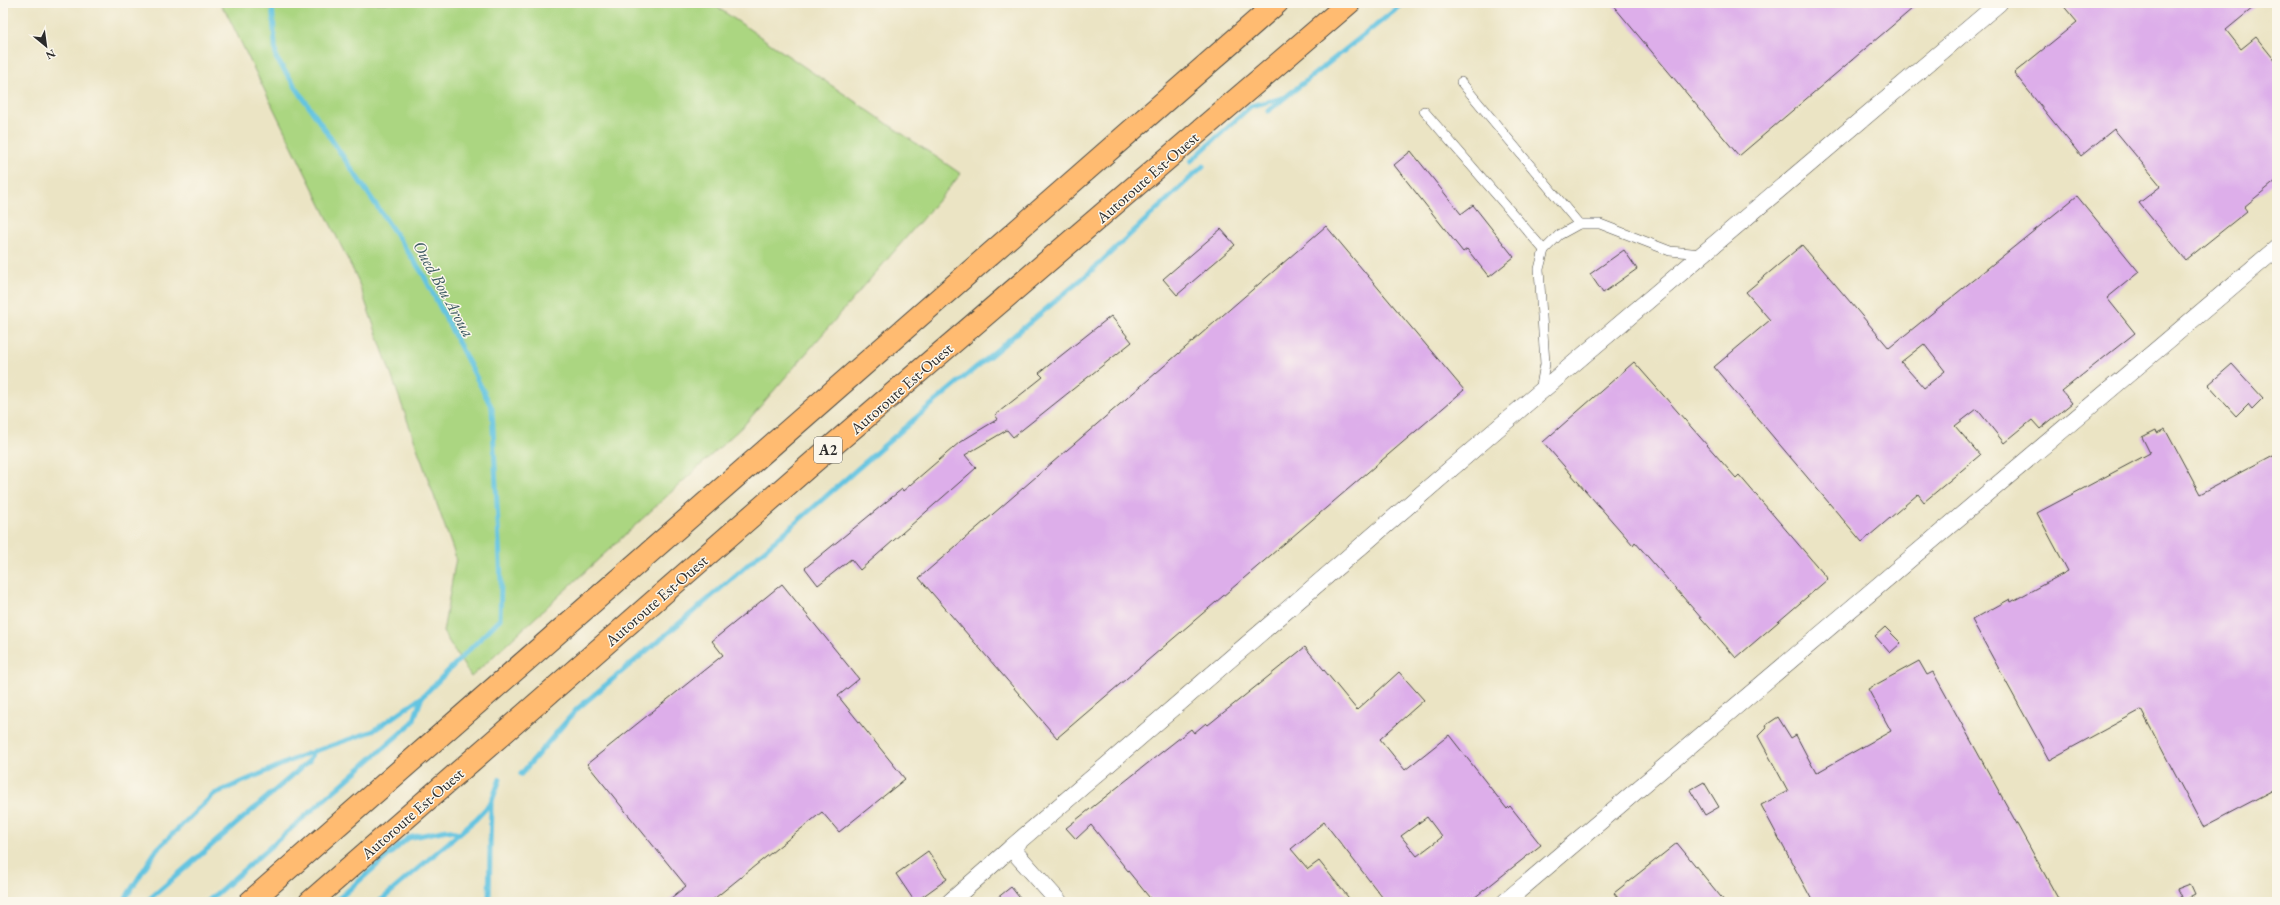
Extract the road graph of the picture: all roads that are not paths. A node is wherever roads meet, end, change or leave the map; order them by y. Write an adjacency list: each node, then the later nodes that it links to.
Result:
1 (1277, 3): 12 (highway, A2)
2 (1349, 3): 13 (highway, Autoroute Est-Ouest / A2)
3 (1999, 3): 9 (street)
4 (1461, 82): 6 (lane)
5 (1424, 111): 8 (lane)
6 (1579, 224): 8 (lane); 9 (lane)
7 (2277, 248): 16 (street)
8 (1544, 250): 10 (lane)
9 (1702, 254): 10 (street)
10 (1540, 392): 11 (street)
11 (1011, 848): 14 (street); 15 (street)
12 (250, 902)
13 (310, 902)
14 (950, 902)
15 (1059, 902)
16 (1505, 902)

